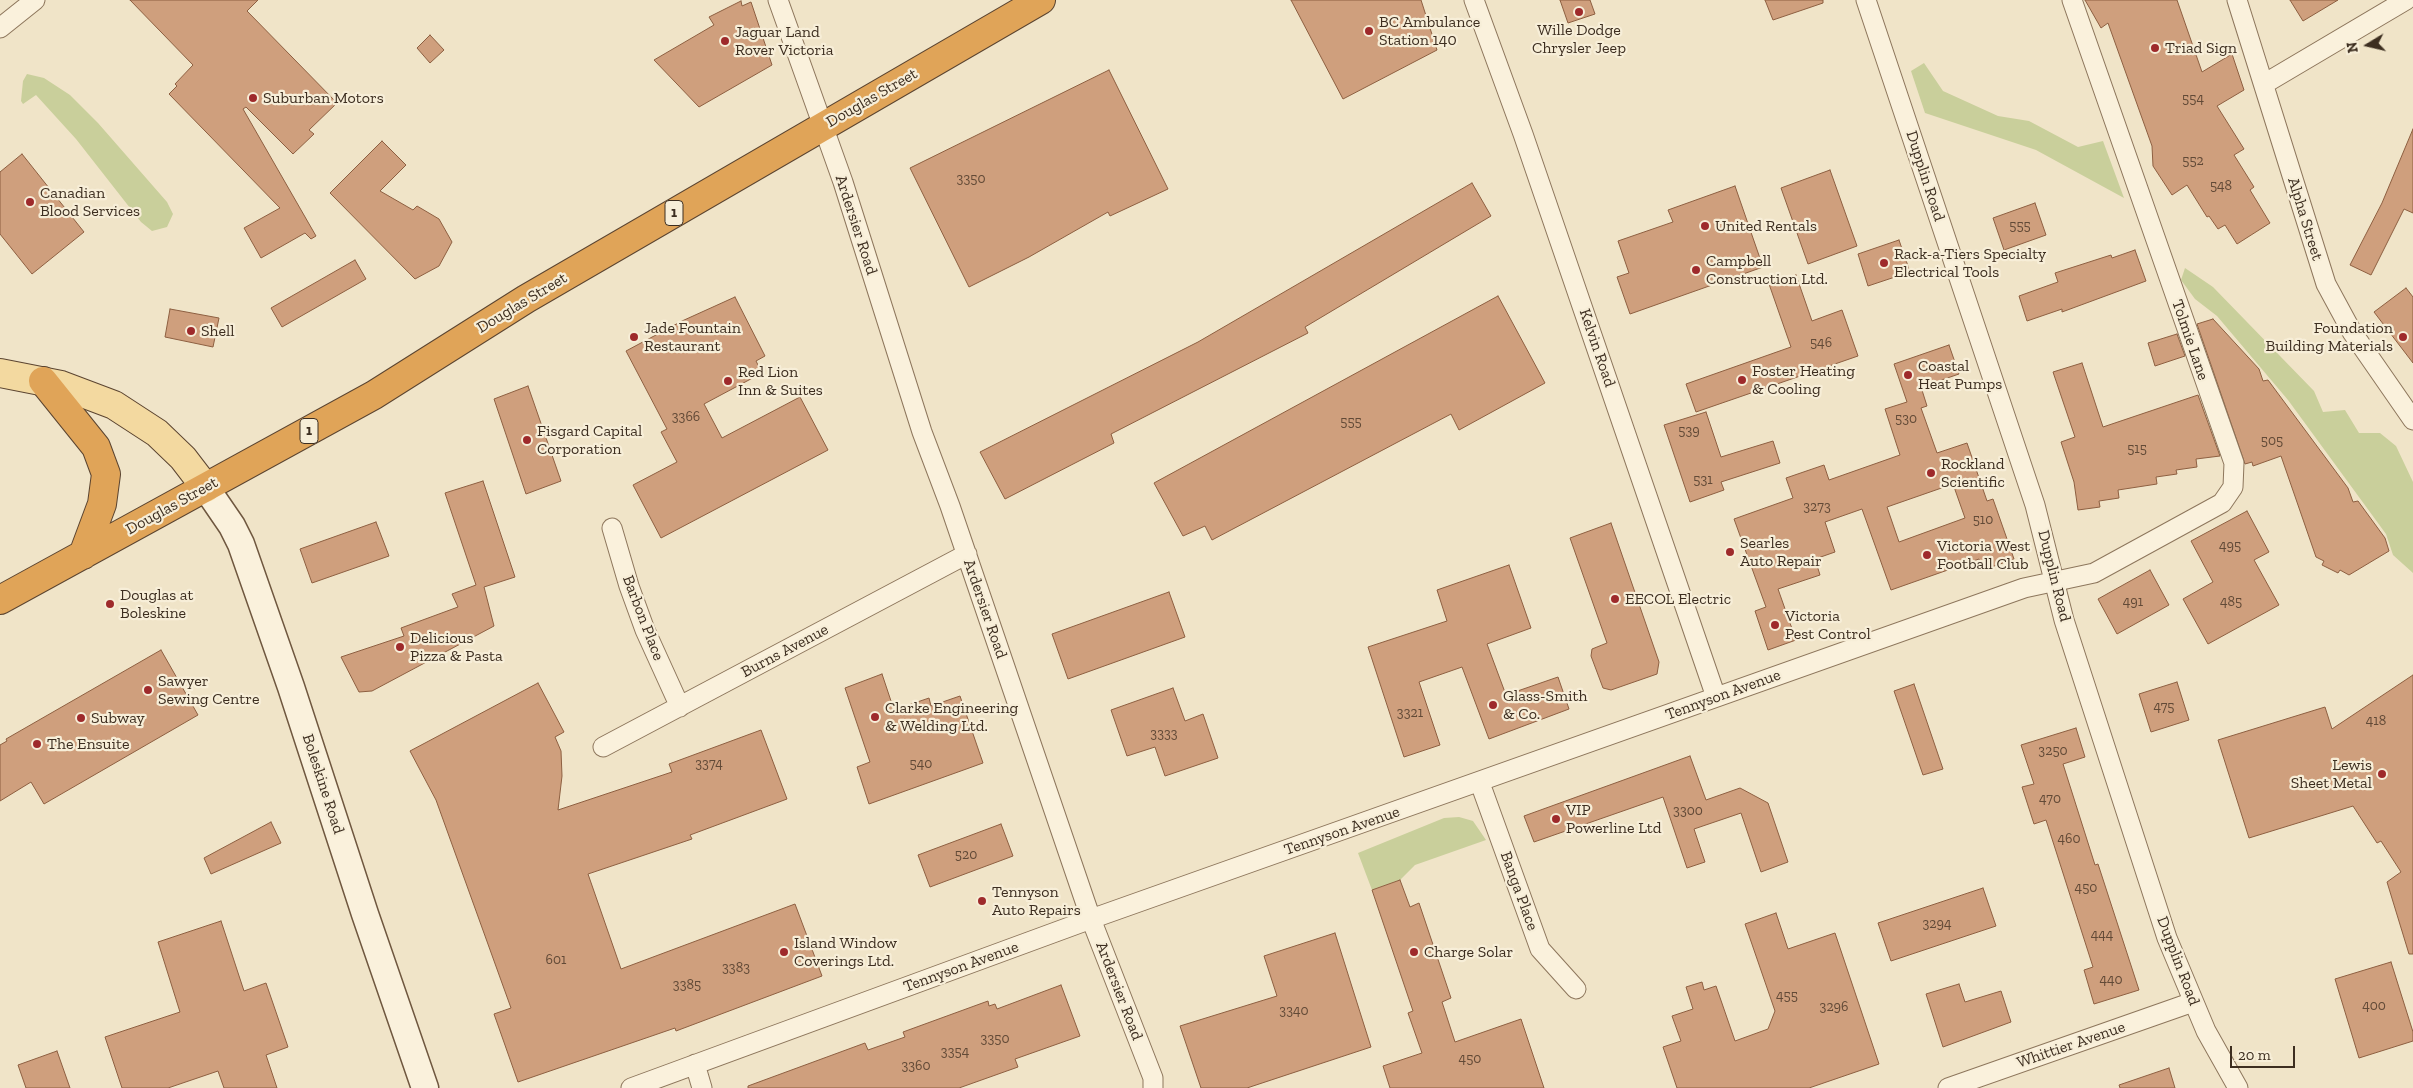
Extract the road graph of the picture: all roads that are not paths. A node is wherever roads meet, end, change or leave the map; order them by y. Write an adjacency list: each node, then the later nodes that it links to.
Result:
1 (35, 0): 9 (street)
2 (778, 0): 11 (street, Ardersier Road)
3 (1041, 0): 11 (highway, Douglas Street / 1)
4 (1474, 0): 21 (street, Kelvin Road)
5 (1866, 0): 19 (street, Dupplin Road)
6 (2072, 0): 19 (street, Tolmie Lane)
7 (2237, 0): 10 (street, Alpha Street)
8 (2406, 0): 10 (street)
9 (0, 28)
10 (2264, 84): 14 (street, Alpha Street)
11 (823, 127): 15 (highway, Douglas Street / 1); 17 (street, Ardersier Road)
12 (0, 373): 13 (main road)
13 (43, 381): 15 (main road); 18 (highway)
14 (2413, 420)
15 (206, 488): 18 (highway, Douglas Street / 1); 29 (main road, Boleskine Road)
16 (612, 528): 22 (street, Barbon Place)
17 (967, 554): 22 (street, Burns Avenue); 25 (street, Ardersier Road)
18 (83, 555): 20 (highway, Douglas Street / 1)
19 (2055, 582): 21 (street, Tennyson Avenue); 27 (street, Dupplin Road)
20 (0, 600)
21 (1716, 697): 24 (street, Tennyson Avenue)
22 (680, 707): 23 (street, Burns Avenue)
23 (603, 747)
24 (1480, 782): 25 (street, Tennyson Avenue); 26 (street, Banga Place)
25 (1091, 919): 28 (street, Tennyson Avenue); 32 (street, Ardersier Road)
26 (1576, 989)
27 (2193, 1002): 33 (street, Whittier Avenue); 34 (street, Dupplin Road)
28 (695, 1064): 30 (street, Tennyson Avenue); 31 (street)
29 (425, 1088)
30 (631, 1088)
31 (702, 1088)
32 (1153, 1088)
33 (1948, 1088)
34 (2238, 1088)

